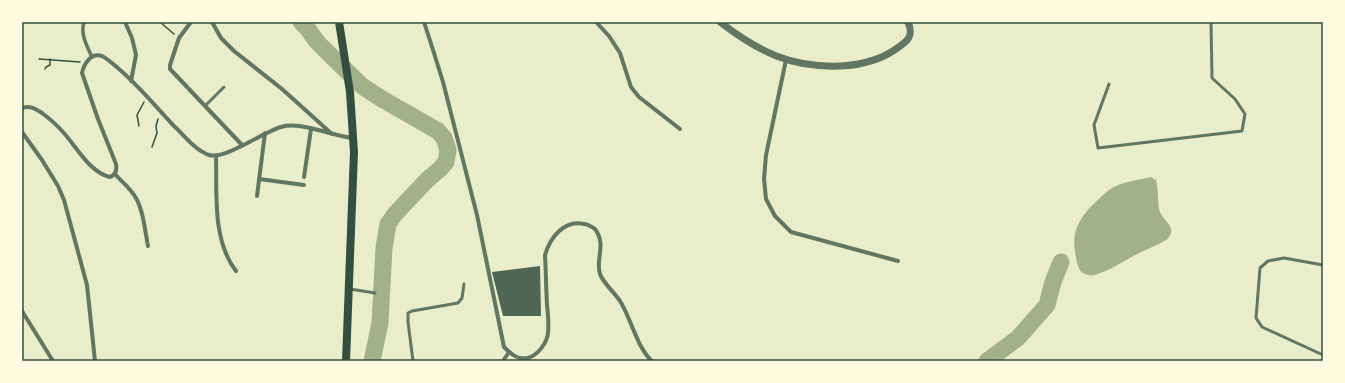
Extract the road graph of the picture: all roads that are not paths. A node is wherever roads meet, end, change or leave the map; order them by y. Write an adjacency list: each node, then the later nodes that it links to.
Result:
1 (84, 22): 11 (street)
2 (125, 22): 13 (street)
3 (190, 22): 16 (street)
4 (212, 22): 22 (street)
5 (339, 22): 23 (main road)
6 (424, 22): 39 (street)
7 (596, 22): 19 (street)
8 (720, 22): 12 (street)
9 (908, 22): 12 (street)
10 (1210, 22): 14 (lane)
11 (92, 57): 13 (street); 26 (street)
12 (786, 60): 32 (street)
13 (131, 81): 25 (street)
14 (1109, 84)
15 (224, 87): 16 (lane)
16 (205, 106): 24 (street)
17 (22, 108): 26 (street)
18 (311, 129): 21 (street); 22 (street); 27 (street)
19 (680, 129)
20 (22, 132): 42 (street)
21 (265, 133): 24 (street); 28 (street)
22 (332, 134): 23 (street)
23 (353, 138): 36 (main road)
24 (242, 145): 25 (street)
25 (216, 156): 34 (street)
26 (115, 174): 31 (street)
27 (304, 177)
28 (259, 179): 29 (street); 30 (street)
29 (304, 185)
30 (257, 196)
31 (148, 246)
32 (898, 261)
33 (1323, 265): 40 (lane)
34 (236, 271)
35 (464, 284): 44 (lane)
36 (348, 289): 37 (lane); 43 (main road)
37 (375, 293)
38 (22, 311): 41 (street)
39 (509, 352): 45 (street); 46 (street)
40 (1323, 354)
41 (53, 361)
42 (95, 361)
43 (346, 361)
44 (413, 361)
45 (503, 361)
46 (652, 361)

